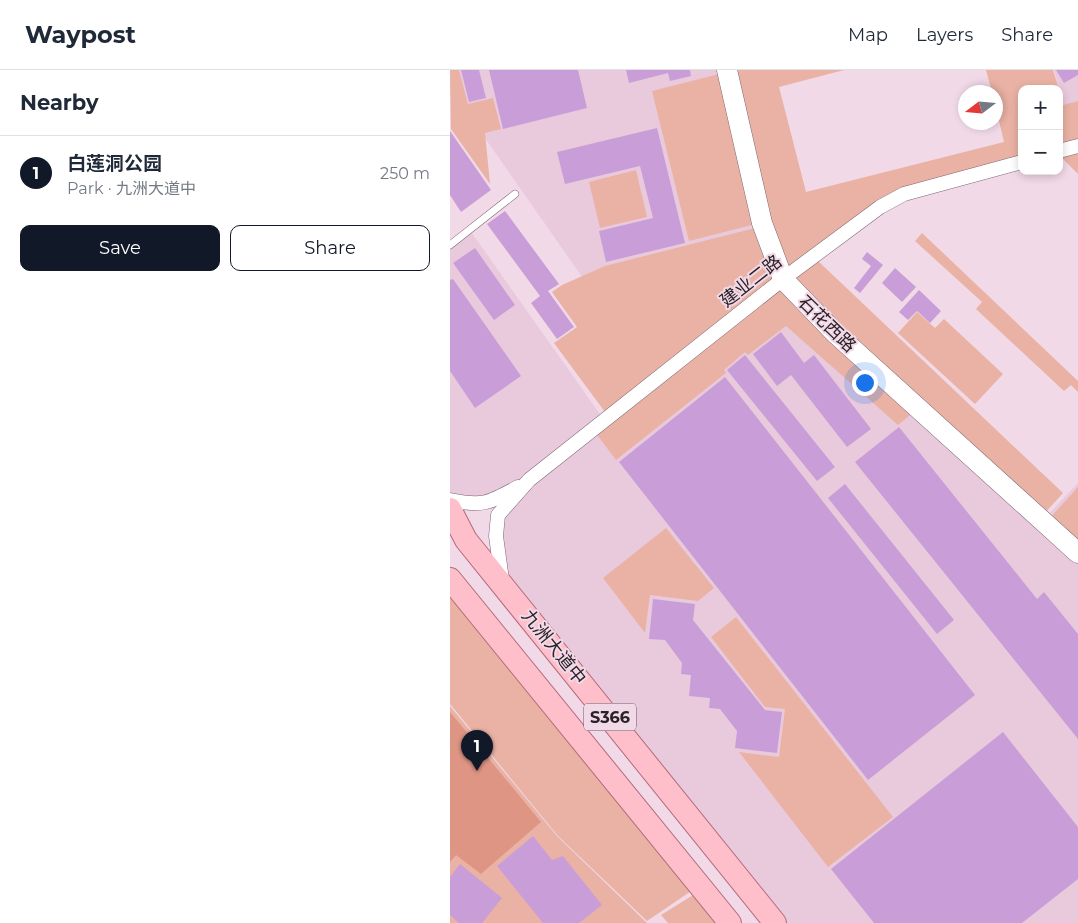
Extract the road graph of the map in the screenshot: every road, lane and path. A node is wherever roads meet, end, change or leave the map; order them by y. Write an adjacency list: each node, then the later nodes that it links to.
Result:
1 (727, 70): 7 (main road, 石花西路)
2 (1078, 146): 3 (street)
3 (1063, 151)
4 (1018, 163): 7 (street, 建业二路)
5 (515, 194): 6 (lane)
6 (450, 245)
7 (783, 279): 8 (street, 建业二路); 11 (main road, 石花西路)
8 (529, 480): 9 (street, 建业二路); 13 (street, 建业二路)
9 (450, 500)
10 (450, 509): 13 (main road, 九洲大道中 / S366)
11 (1078, 553)
12 (450, 579): 14 (main road, S366)
13 (502, 584): 15 (main road, 九洲大道中 / S366)
14 (730, 923)
15 (775, 923)

